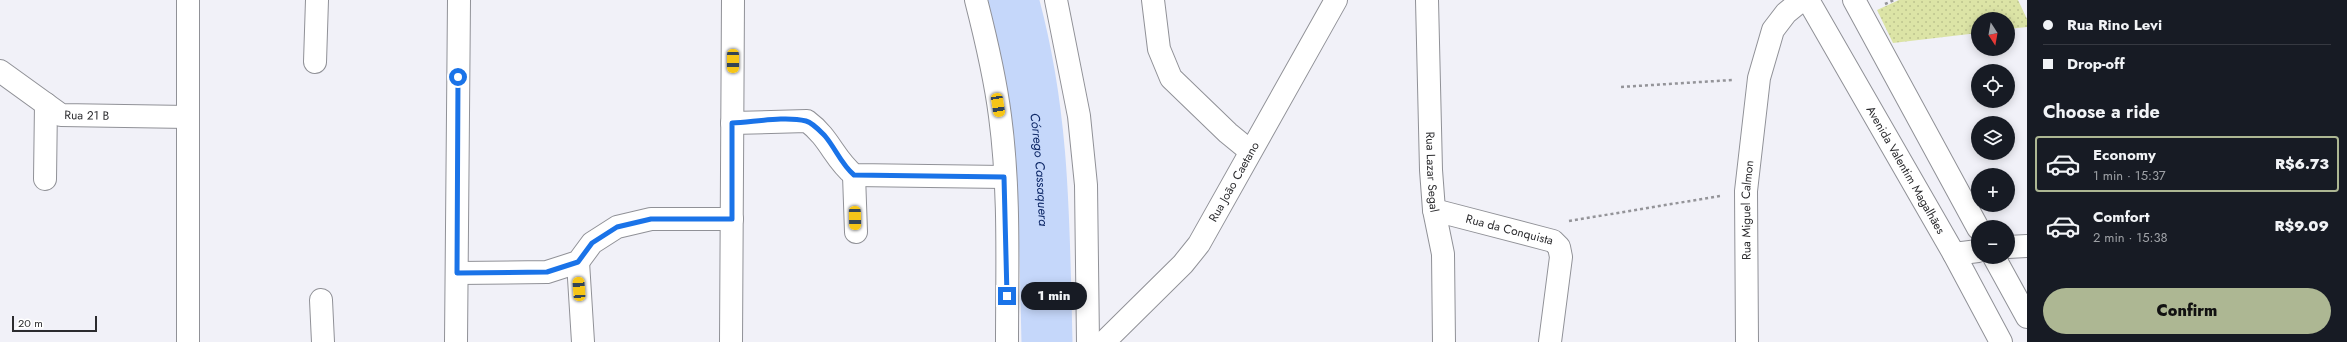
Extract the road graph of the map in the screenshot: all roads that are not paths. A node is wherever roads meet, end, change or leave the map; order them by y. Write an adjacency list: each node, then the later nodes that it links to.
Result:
1 (188, 0): 16 (street)
2 (317, 0): 13 (street)
3 (455, 0): 32 (street)
4 (733, 0): 17 (street)
5 (976, 0): 20 (street)
6 (1056, 0): 41 (street)
7 (1153, 0): 18 (street)
8 (1336, 0): 18 (street, Rua João Caetano)
9 (1427, 0): 22 (street, Rua Lazar Segal)
10 (1802, 0): 45 (street, Rua Miguel Calmon)
11 (1808, 0): 29 (street, Avenida Valentim Magalhães)
12 (1854, 0): 24 (street)
13 (315, 62)
14 (0, 71): 15 (street, Rua 21 B)
15 (46, 104): 16 (street, Rua 21 B); 21 (street)
16 (188, 118): 35 (street)
17 (732, 123): 19 (street); 23 (street)
18 (1250, 152): 42 (street, Rua João Caetano)
19 (854, 175): 20 (street); 25 (street)
20 (1004, 177): 40 (street)
21 (45, 179)
22 (1434, 210): 43 (street, Rua Lazar Segal); 44 (street, Rua da Conquista)
23 (732, 219): 30 (street); 39 (street)
24 (1974, 220)
25 (856, 232)
26 (2027, 246): 27 (street)
27 (2015, 247)
28 (1971, 252): 29 (street)
29 (1954, 254): 46 (street, Avenida Valentim Magalhães)
30 (578, 262): 32 (street); 38 (street)
31 (1998, 264): 34 (street)
32 (457, 273): 37 (street)
33 (321, 300): 36 (street)
34 (2027, 317)
35 (188, 342)
36 (323, 342)
37 (456, 342)
38 (583, 342)
39 (731, 342)
40 (1007, 342)
41 (1088, 342)
42 (1104, 342)
43 (1444, 342)
44 (1550, 342)
45 (1747, 342)
46 (2001, 342)

